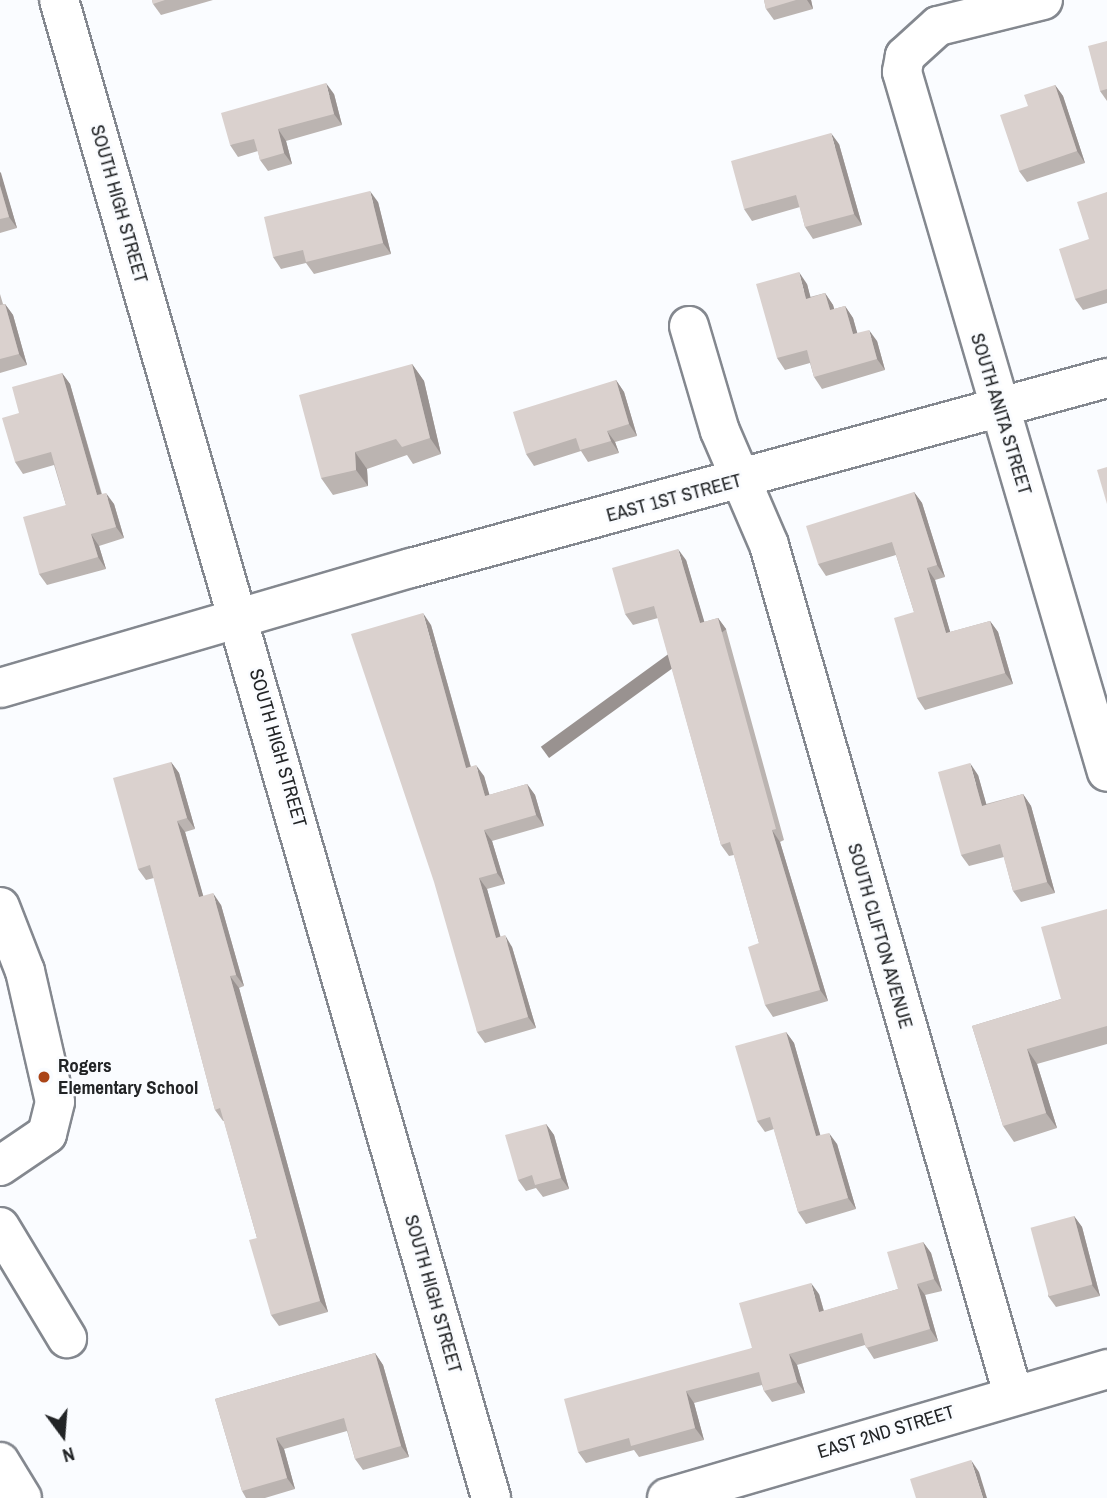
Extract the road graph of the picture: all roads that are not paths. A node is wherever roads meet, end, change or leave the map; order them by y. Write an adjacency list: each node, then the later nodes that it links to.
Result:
1 (60, 0): 7 (street, SOUTH HIGH STREET)
2 (1043, 0): 5 (street, SOUTH ANITA STREET)
3 (689, 326): 6 (street, SOUTH CLIFTON AVENUE)
4 (1107, 378): 5 (street, EAST 1ST STREET)
5 (999, 408): 6 (street, EAST 1ST STREET); 9 (street, SOUTH ANITA STREET)
6 (744, 479): 7 (street, EAST 1ST STREET); 15 (street, SOUTH CLIFTON AVENUE)
7 (240, 617): 8 (street, EAST 1ST STREET); 18 (street, SOUTH HIGH STREET)
8 (0, 688)
9 (1107, 772)
10 (0, 908): 11 (street)
11 (0, 1166)
12 (0, 1227): 13 (street)
13 (67, 1338)
14 (1107, 1369): 15 (street, EAST 2ND STREET)
15 (1013, 1394): 19 (street, EAST 2ND STREET)
16 (0, 1462): 17 (street)
17 (22, 1498)
18 (491, 1498)
19 (667, 1498)

